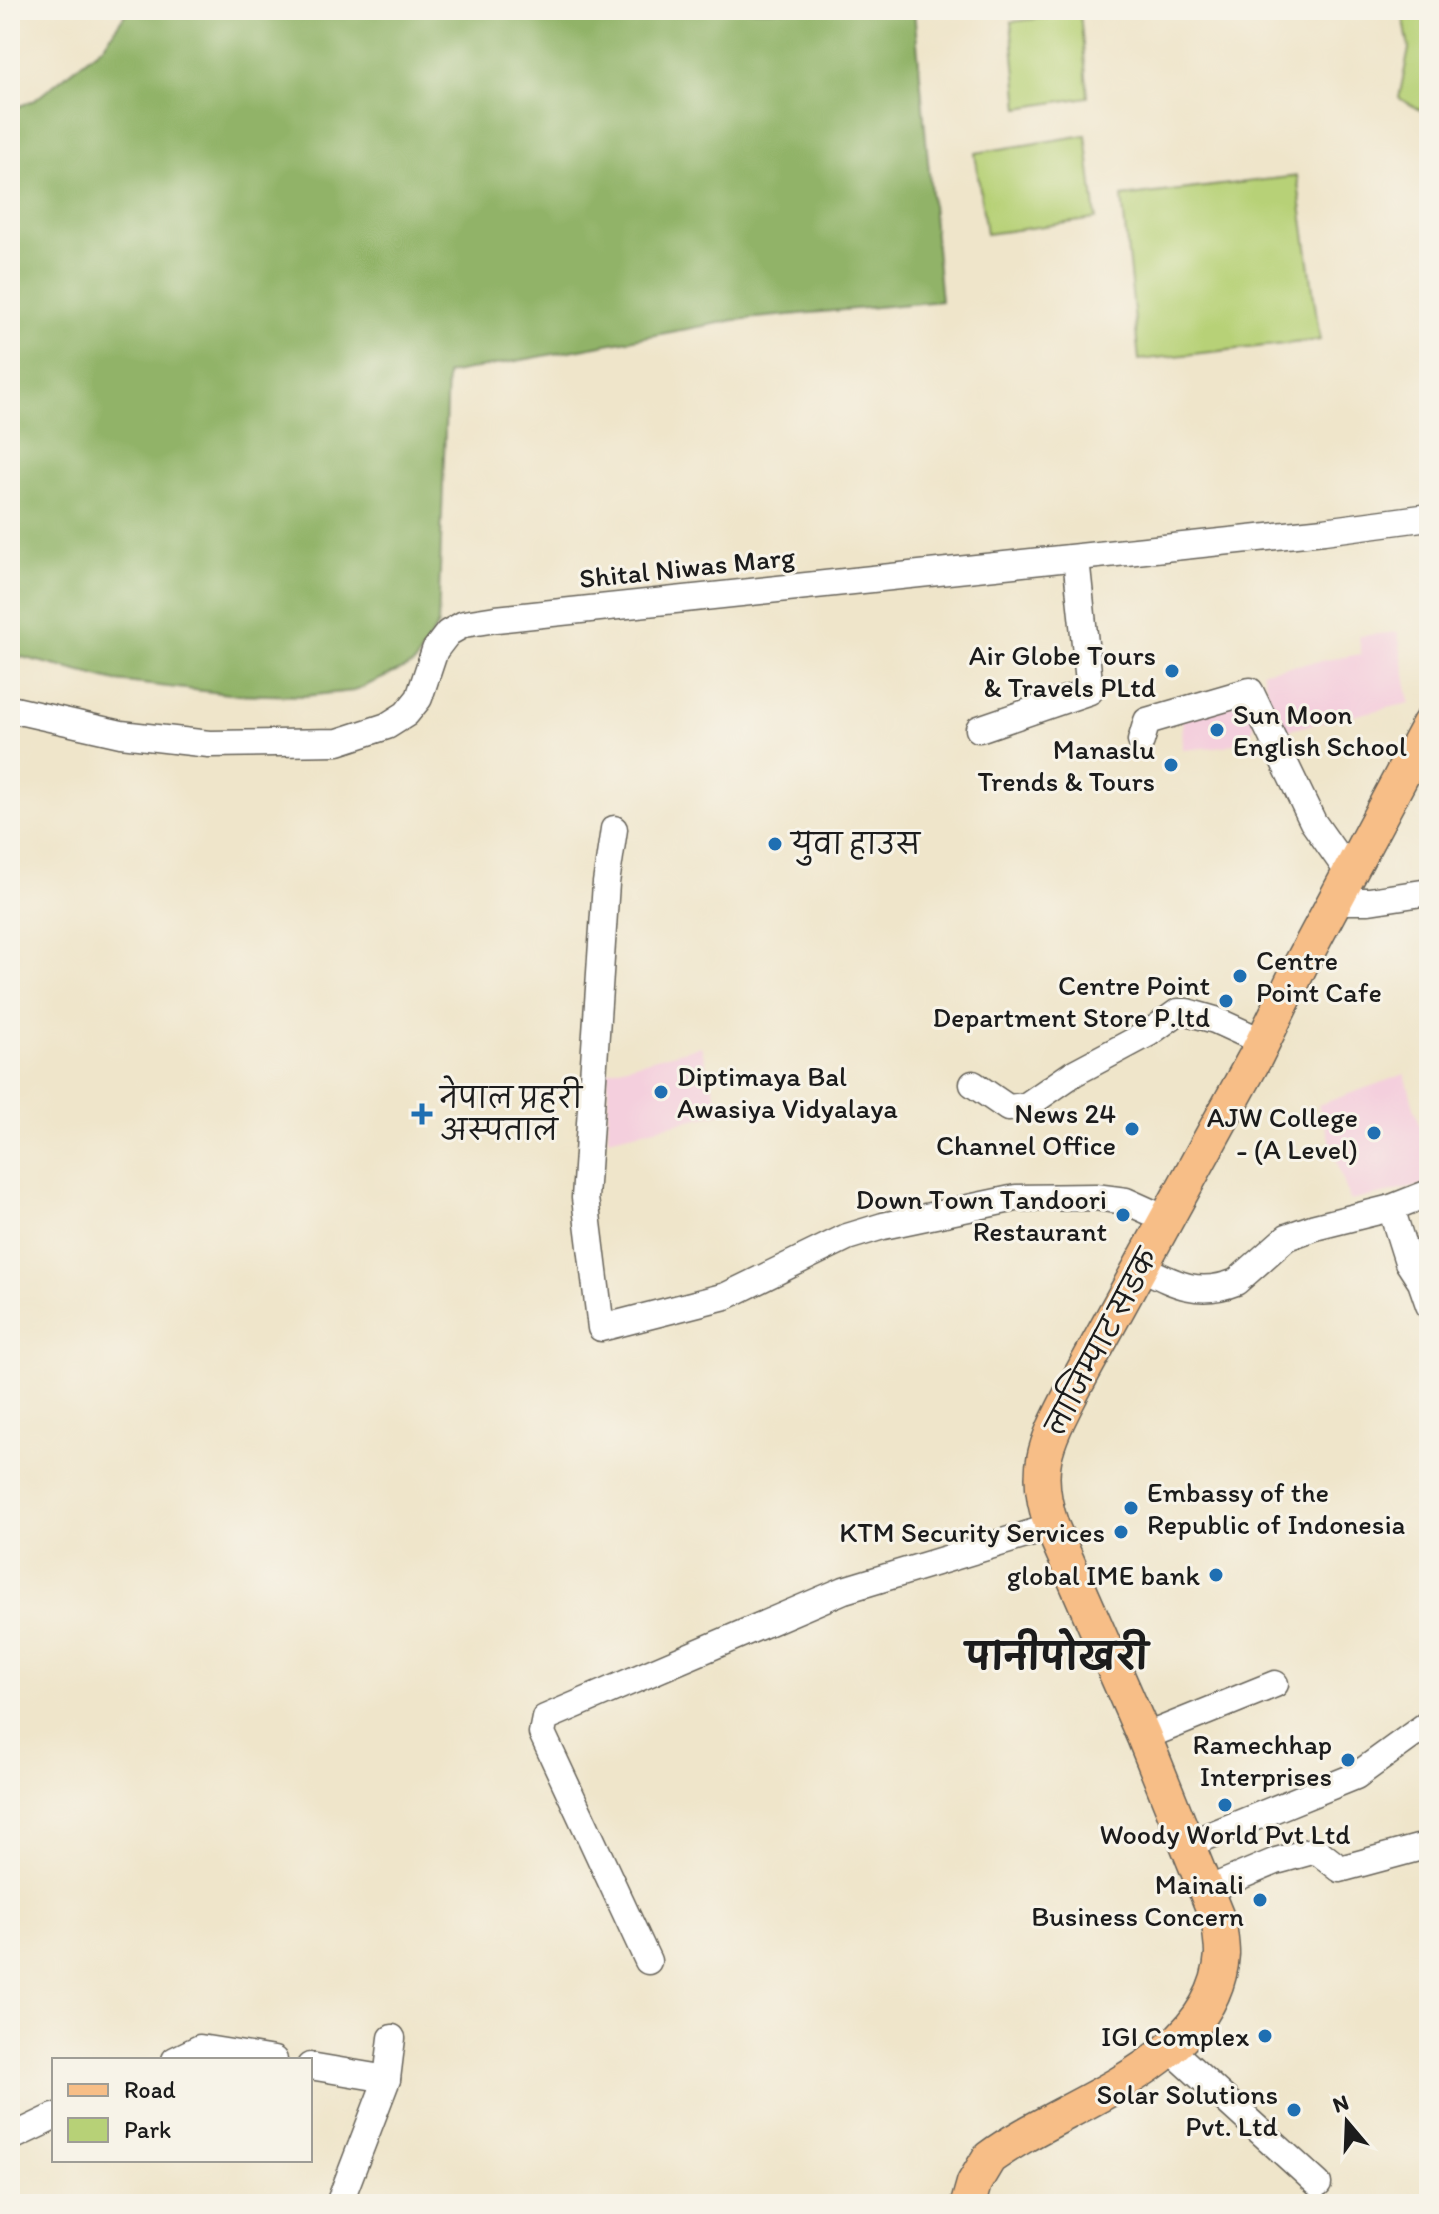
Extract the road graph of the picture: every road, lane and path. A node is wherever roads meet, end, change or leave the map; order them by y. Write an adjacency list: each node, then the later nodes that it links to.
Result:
1 (1429, 517): 2 (street, Shital Niwas Marg)
2 (1076, 558): 3 (street, Shital Niwas Marg); 5 (street)
3 (10, 709)
4 (1429, 724): 8 (main road, लाजिम्पाट सडक)
5 (979, 729)
6 (1141, 741): 8 (street)
7 (614, 829): 14 (street)
8 (1341, 887): 9 (street); 10 (main road, लाजिम्पाट सडक)
9 (1429, 892)
10 (1263, 1042): 11 (street); 14 (main road, लाजिम्पाट सडक)
11 (973, 1084)
12 (1429, 1193): 13 (street)
13 (1391, 1208): 15 (street); 16 (street)
14 (1166, 1219): 16 (main road, लाजिम्पाट सडक)
15 (1418, 1259): 17 (street)
16 (1141, 1267): 18 (main road, लाजिम्पाट सडक)
17 (1429, 1305)
18 (1052, 1527): 21 (main road, लाजिम्पाट सडक); 25 (street)
19 (1275, 1684): 21 (street)
20 (1429, 1723): 22 (street)
21 (1144, 1737): 22 (main road, लाजिम्पाट सडक)
22 (1189, 1844): 24 (main road, लाजिम्पाट सडक)
23 (1429, 1845): 24 (street)
24 (1207, 1890): 27 (main road, लाजिम्पाट सडक)
25 (648, 1961)
26 (392, 2038): 31 (street)
27 (1170, 2049): 34 (street); 36 (main road, लाजिम्पाट सडक)
28 (179, 2058): 29 (street)
29 (262, 2058)
30 (312, 2066): 31 (street)
31 (387, 2079): 35 (street)
32 (52, 2118): 33 (street)
33 (10, 2138)
34 (1318, 2184)
35 (339, 2204)
36 (968, 2204)

